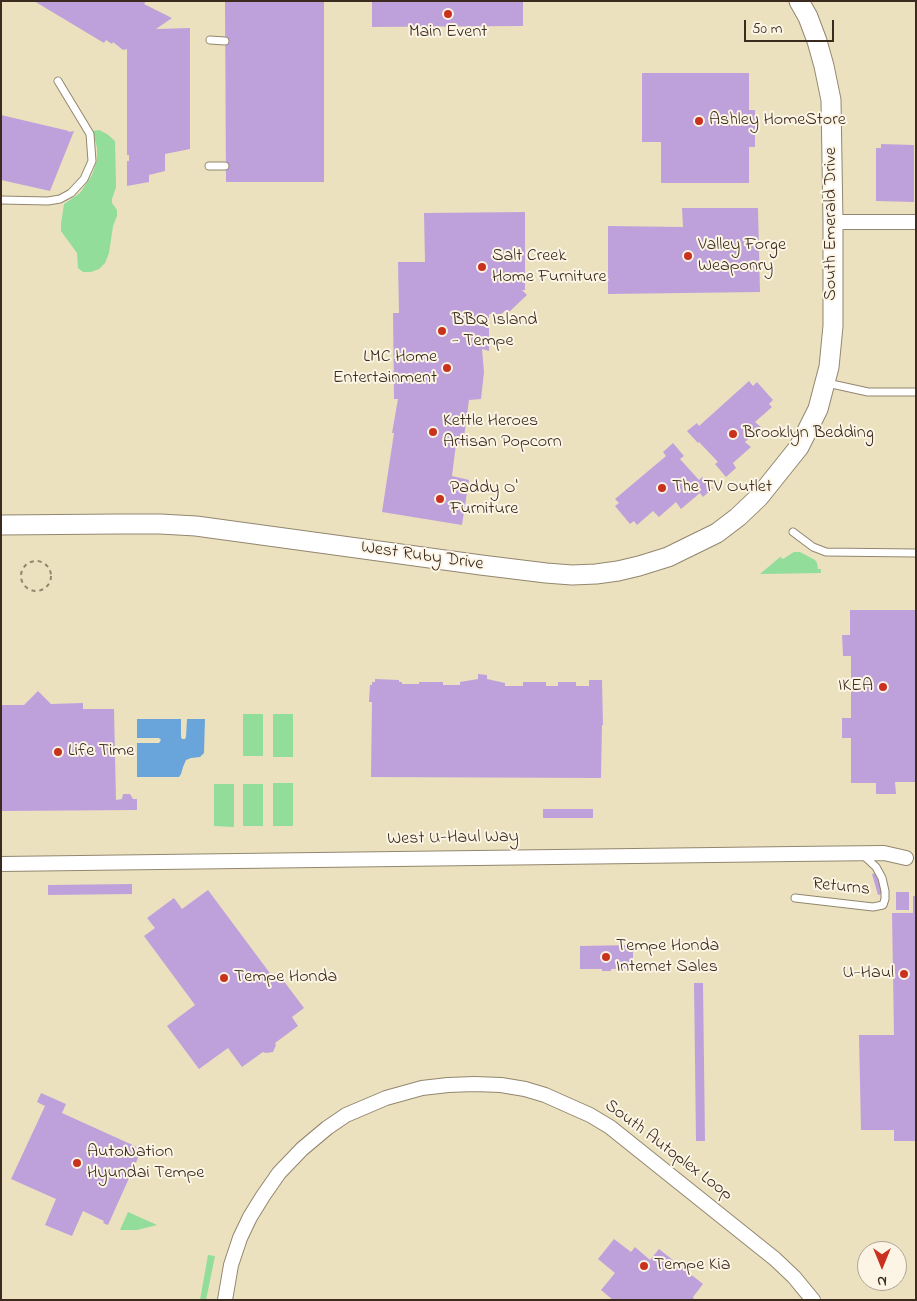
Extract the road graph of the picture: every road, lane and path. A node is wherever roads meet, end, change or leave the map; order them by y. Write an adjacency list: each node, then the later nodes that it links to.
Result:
1 (799, 1): 8 (street, South Emerald Drive)
2 (210, 40): 3 (lane)
3 (226, 41)
4 (58, 81): 7 (lane)
5 (208, 166): 6 (lane)
6 (226, 166)
7 (1, 200)
8 (833, 222): 9 (street); 10 (street, South Emerald Drive)
9 (916, 222)
10 (825, 382): 11 (lane); 12 (street, South Emerald Drive)
11 (916, 392)
12 (799, 447): 13 (street, West Ruby Drive)
13 (1, 526)
14 (793, 532): 15 (lane)
15 (916, 553)
16 (34, 591): 16 (path)
17 (862, 853): 18 (street, West U-Haul Way); 19 (street, West U-Haul Way); 20 (lane, Returns)
18 (906, 858)
19 (1, 864)
20 (795, 898)
21 (225, 1300): 22 (street, South Autoplex Loop)
22 (813, 1300)

